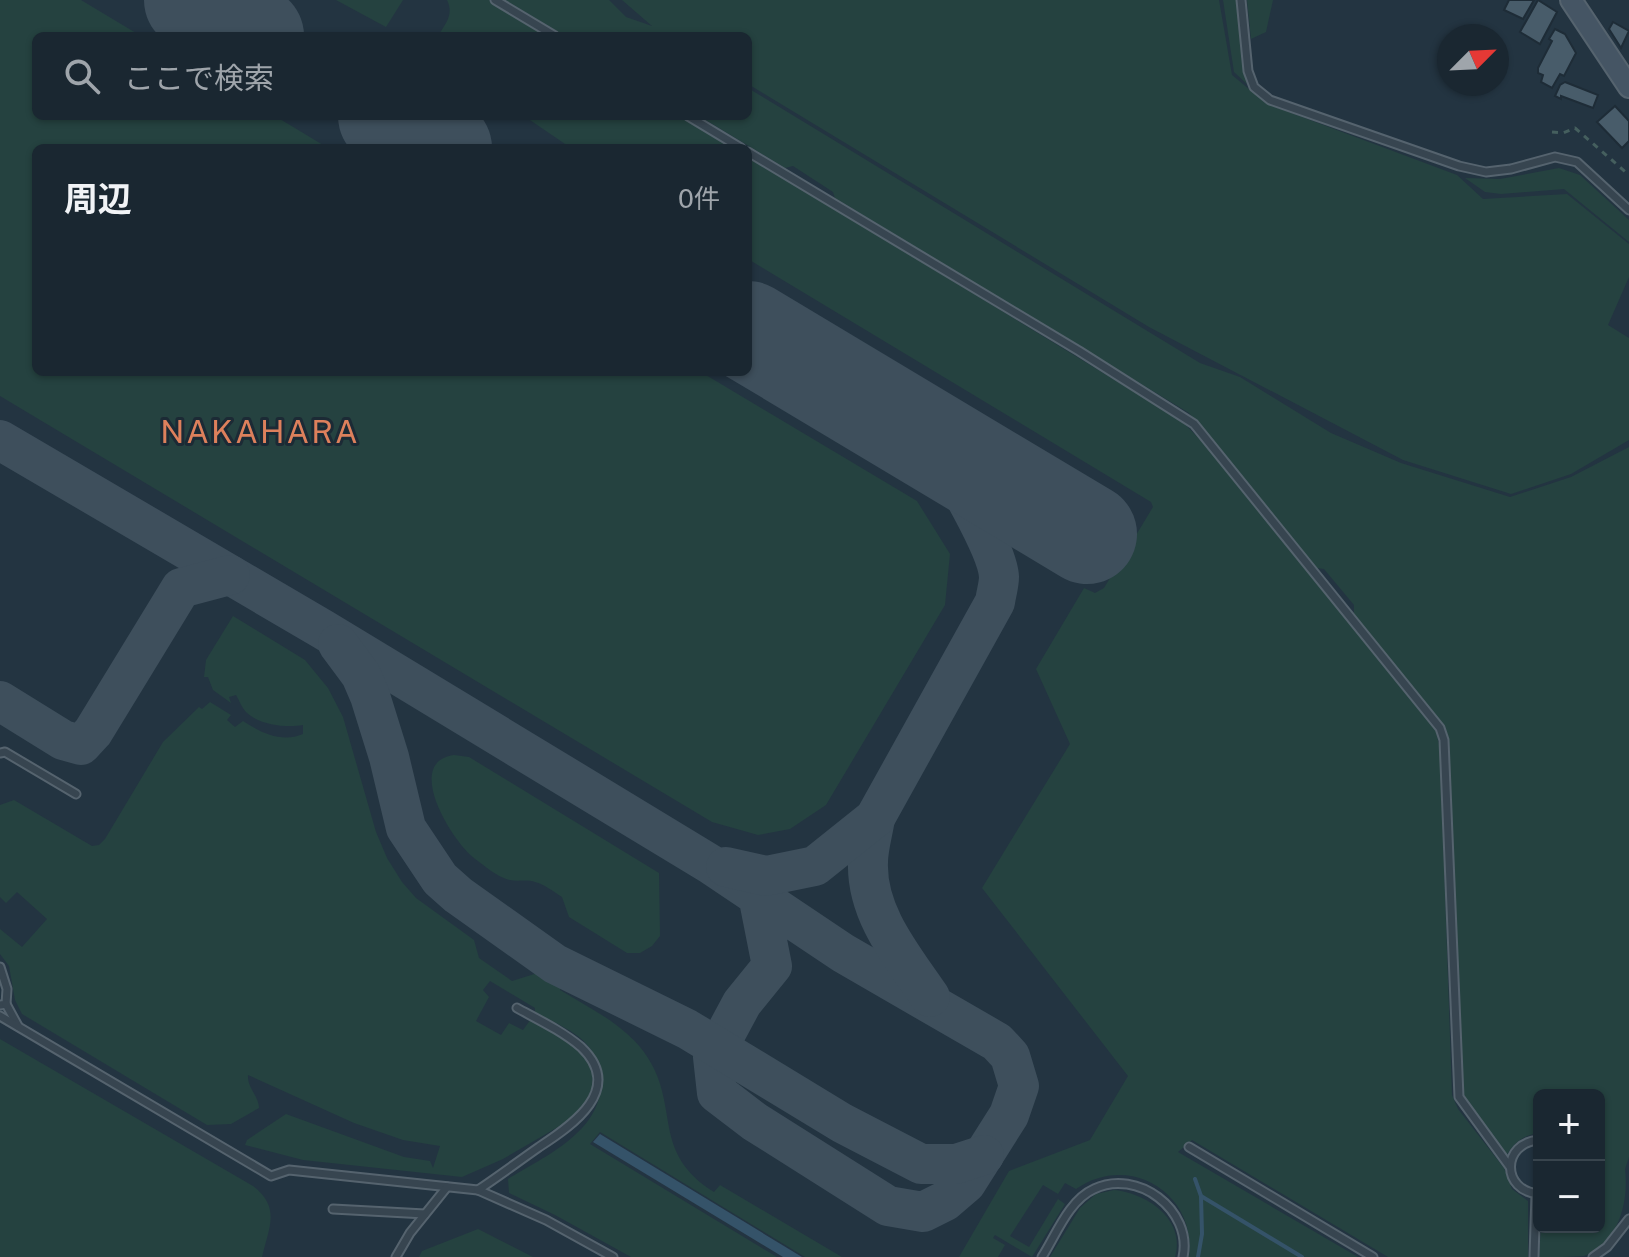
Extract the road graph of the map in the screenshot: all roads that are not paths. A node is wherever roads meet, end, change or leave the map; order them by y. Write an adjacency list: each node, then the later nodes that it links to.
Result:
1 (495, 0): 4 (lane)
2 (1241, 0): 9 (lane)
3 (1571, 0): 5 (street)
4 (548, 32)
5 (1629, 87)
6 (695, 120): 7 (lane)
7 (734, 144)
8 (752, 154): 19 (lane)
9 (1629, 210)
10 (2, 751): 11 (lane)
11 (76, 794)
12 (0, 967): 13 (lane)
13 (3, 1004): 16 (lane)
14 (517, 1008): 21 (lane)
15 (0, 1016): 16 (lane)
16 (18, 1026): 20 (lane)
17 (1533, 1142): 19 (lane)
18 (1189, 1147): 31 (lane)
19 (1510, 1167): 22 (lane)
20 (447, 1187): 21 (lane); 24 (lane)
21 (478, 1190): 28 (lane)
22 (1533, 1193)
23 (333, 1209): 24 (lane)
24 (425, 1214): 27 (lane)
25 (1629, 1219): 33 (lane)
26 (1535, 1233): 32 (lane)
27 (396, 1257)
28 (613, 1257)
29 (1042, 1257): 30 (lane)
30 (1183, 1257)
31 (1373, 1257)
32 (1534, 1257)
33 (1593, 1257)

